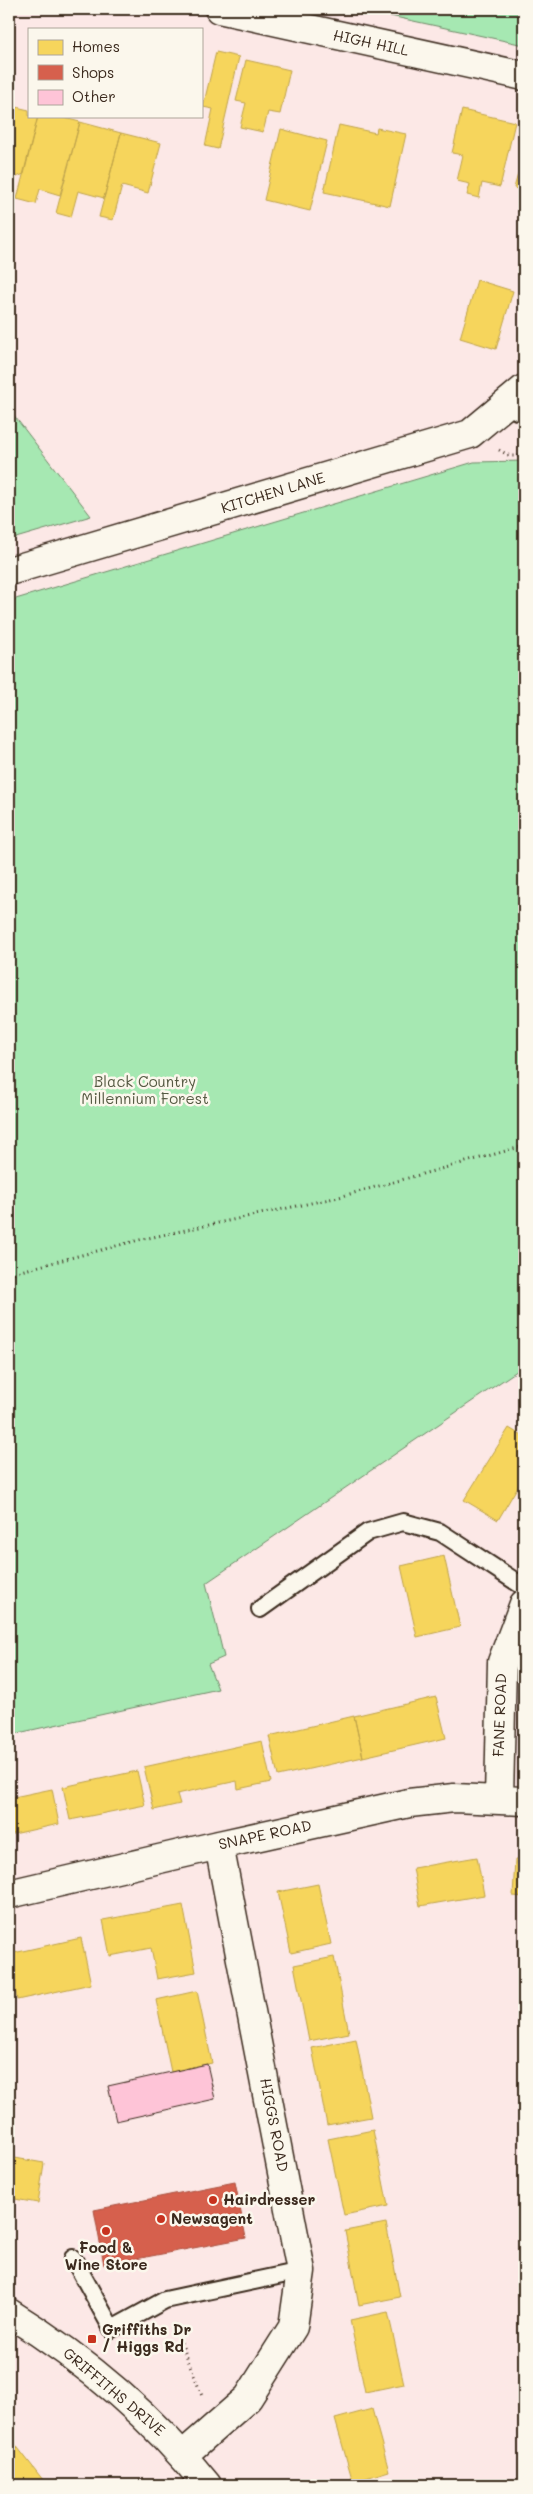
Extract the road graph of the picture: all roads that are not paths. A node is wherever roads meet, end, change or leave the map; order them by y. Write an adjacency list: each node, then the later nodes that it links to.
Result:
1 (219, 9): 2 (street, HIGH HILL)
2 (524, 76)
3 (520, 402): 4 (street, KITCHEN LANE)
4 (9, 571)
5 (524, 1587): 7 (lane)
6 (524, 1604): 8 (street, FANE ROAD)
7 (260, 1609)
8 (511, 1800): 9 (street, SNAPE ROAD)
9 (219, 1845): 10 (street, SNAPE ROAD); 12 (street, HIGGS ROAD)
10 (9, 1894)
11 (73, 2258): 12 (lane)
12 (302, 2270): 14 (street, HIGGS ROAD)
13 (9, 2313): 14 (street, GRIFFITHS DRIVE)
14 (183, 2455): 15 (street, GRIFFITHS DRIVE)
15 (207, 2485)

